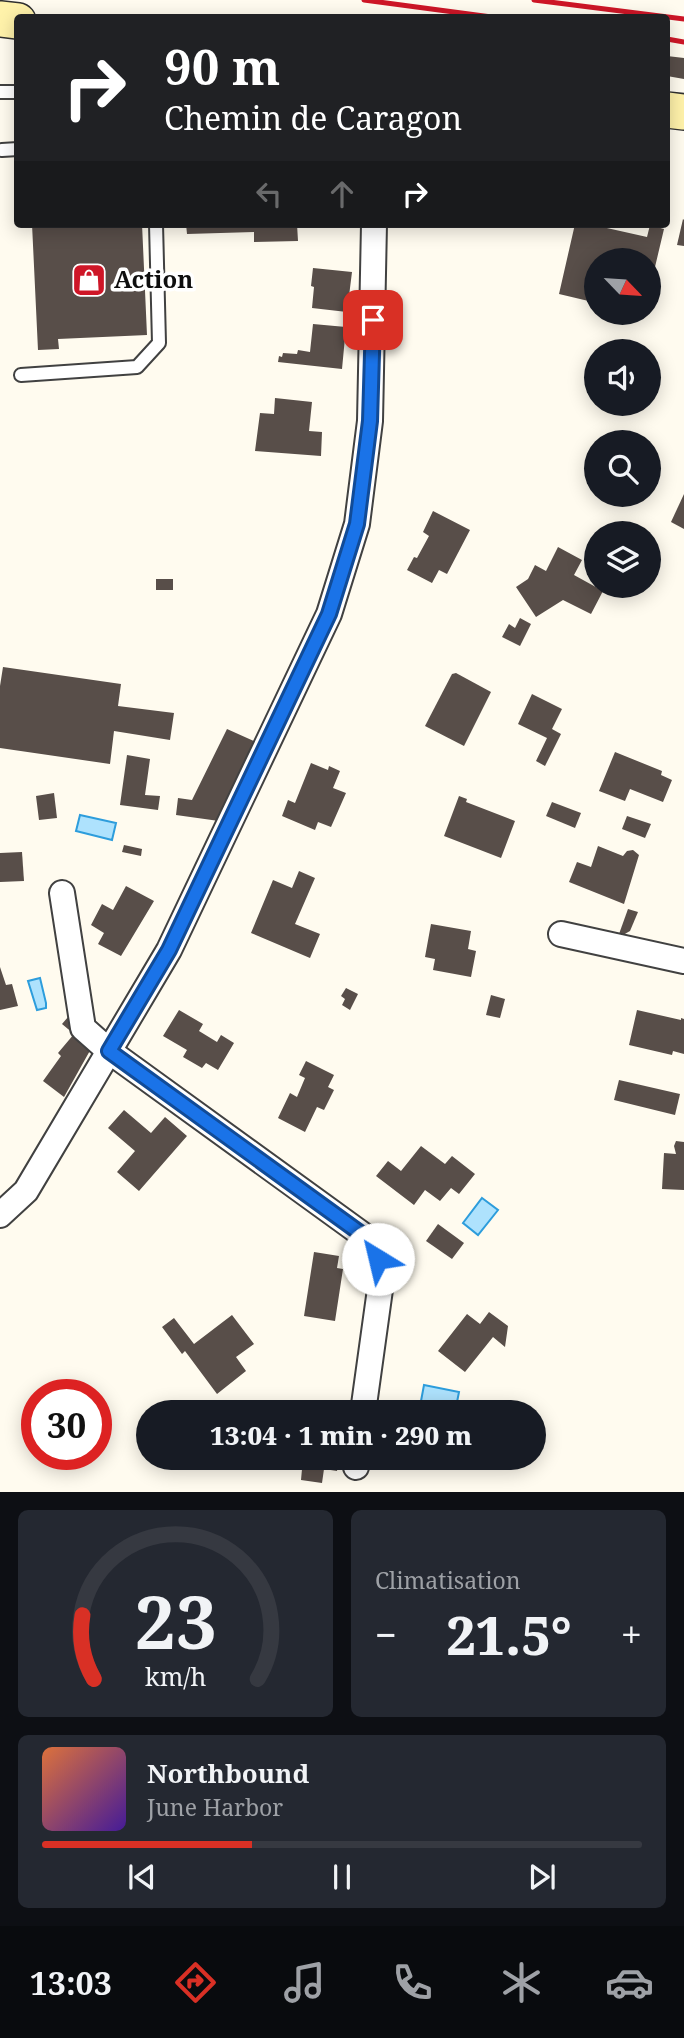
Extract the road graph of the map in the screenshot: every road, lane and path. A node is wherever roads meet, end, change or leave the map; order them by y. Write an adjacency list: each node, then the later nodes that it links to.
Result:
1 (14, 149): 2 (lane)
2 (2, 150)
3 (156, 228): 5 (lane)
4 (374, 228): 9 (street)
5 (21, 375)
6 (62, 893): 9 (street)
7 (561, 934): 8 (street)
8 (684, 961)
9 (109, 1051): 10 (street); 11 (street)
10 (0, 1215)
11 (365, 1400)

